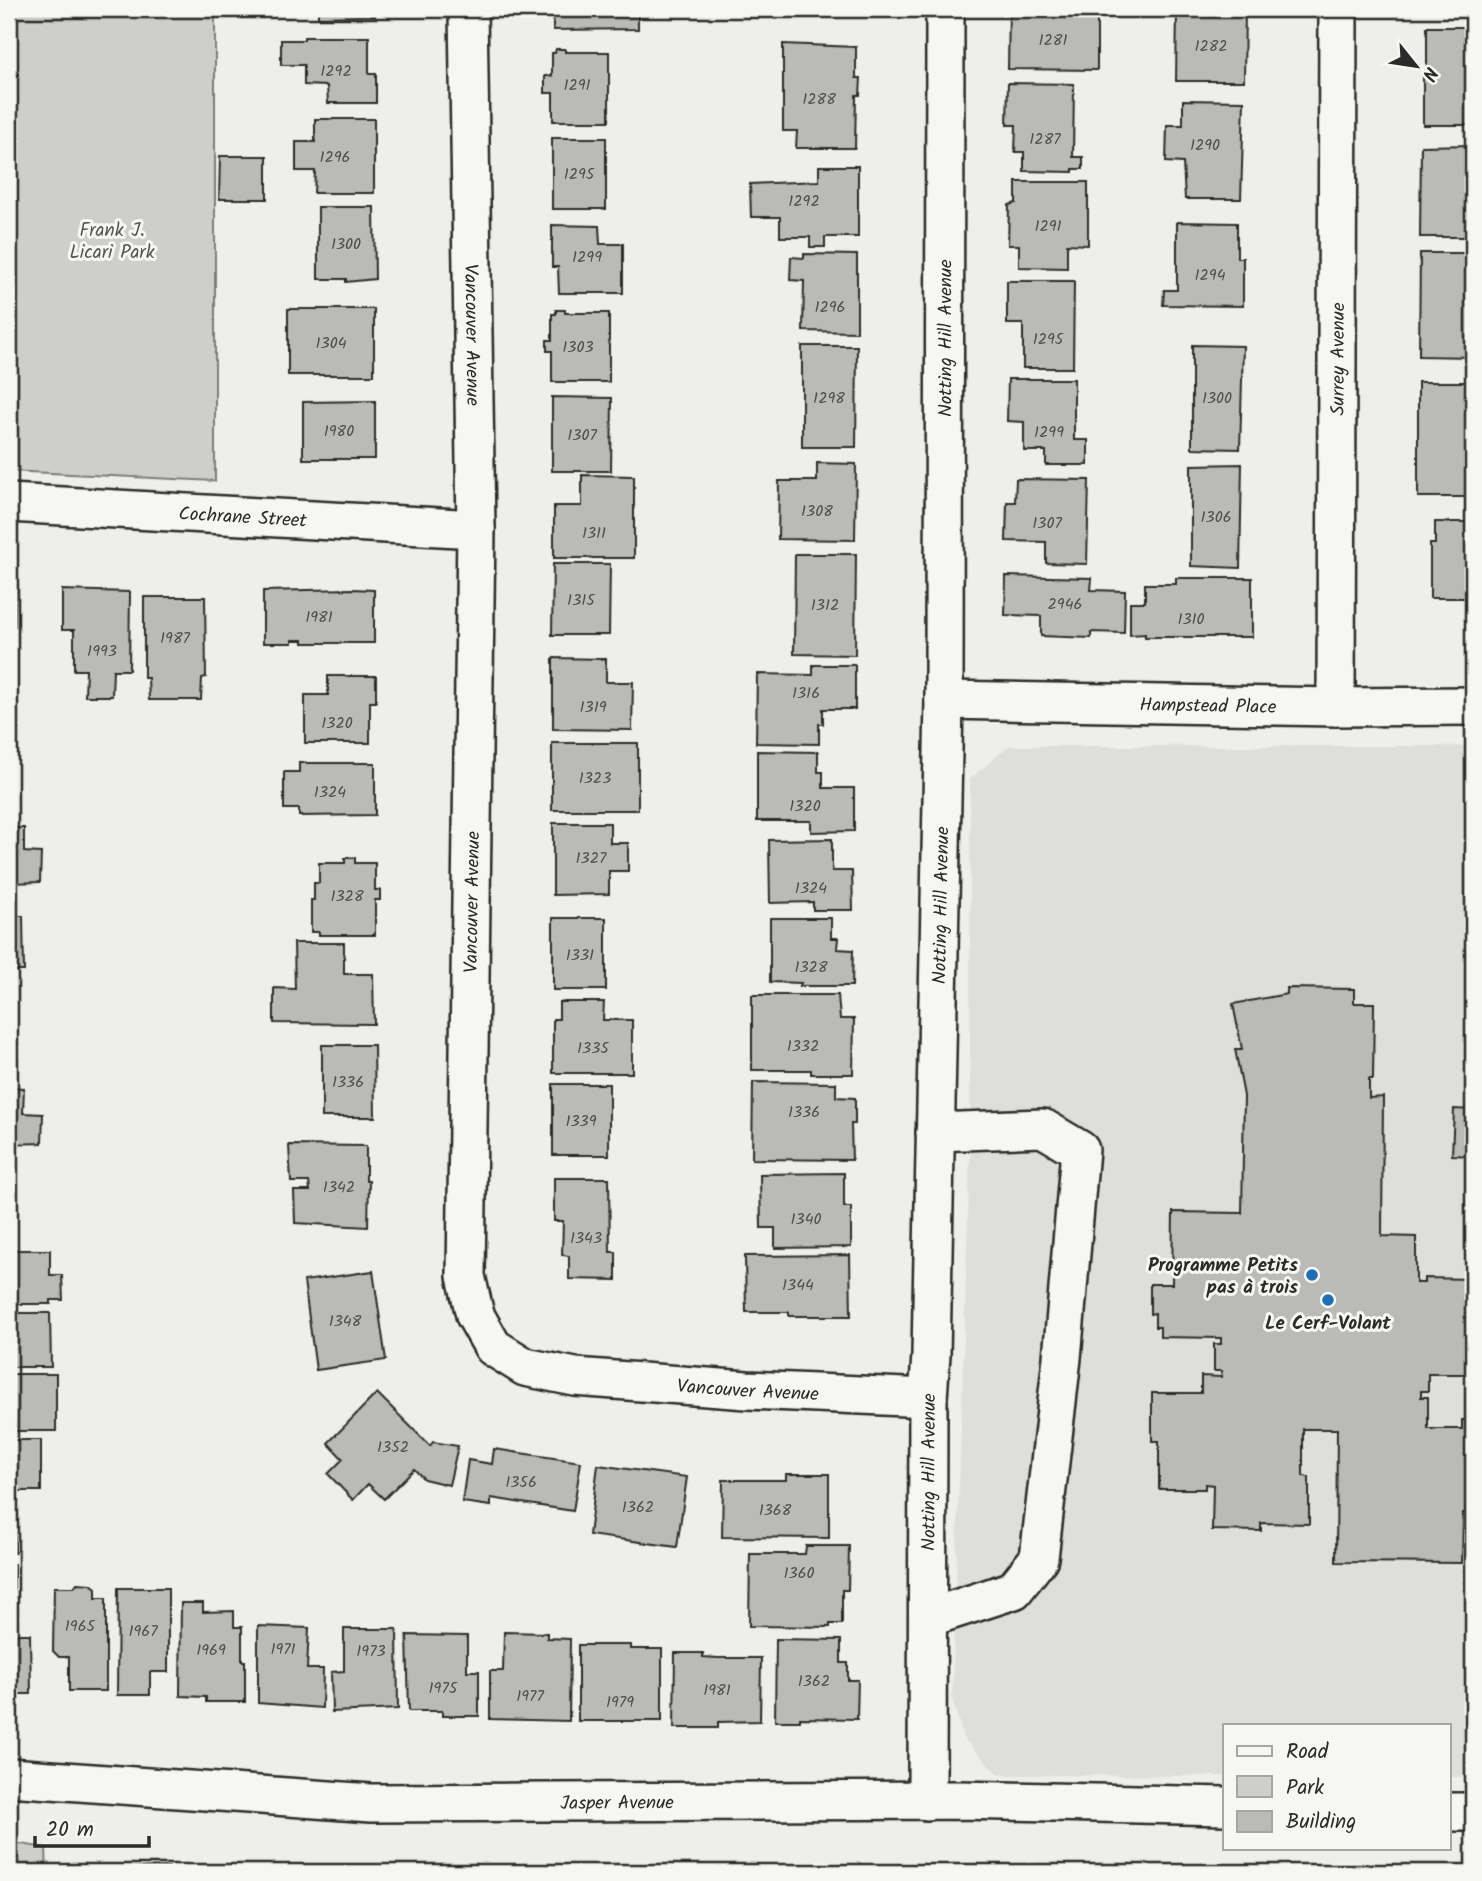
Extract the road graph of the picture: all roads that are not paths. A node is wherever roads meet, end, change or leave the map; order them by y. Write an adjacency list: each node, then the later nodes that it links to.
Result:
1 (468, 9): 5 (street, Vancouver Avenue)
2 (945, 9): 6 (street, Notting Hill Avenue)
3 (1338, 9): 8 (street, Surrey Avenue)
4 (9, 503): 5 (street, Cochrane Street)
5 (476, 529): 10 (street, Vancouver Avenue)
6 (944, 700): 8 (street, Hampstead Place); 9 (street, Notting Hill Avenue)
7 (1473, 706): 8 (street, Hampstead Place)
8 (1336, 707)
9 (935, 1132): 10 (street, Notting Hill Avenue); 11 (street)
10 (928, 1398): 11 (street, Notting Hill Avenue)
11 (928, 1618): 13 (street, Notting Hill Avenue)
12 (9, 1777): 13 (street, Jasper Avenue)
13 (927, 1801): 14 (street, Jasper Avenue)
14 (1223, 1806)
15 (1450, 1812): 16 (street)
16 (1473, 1812)

